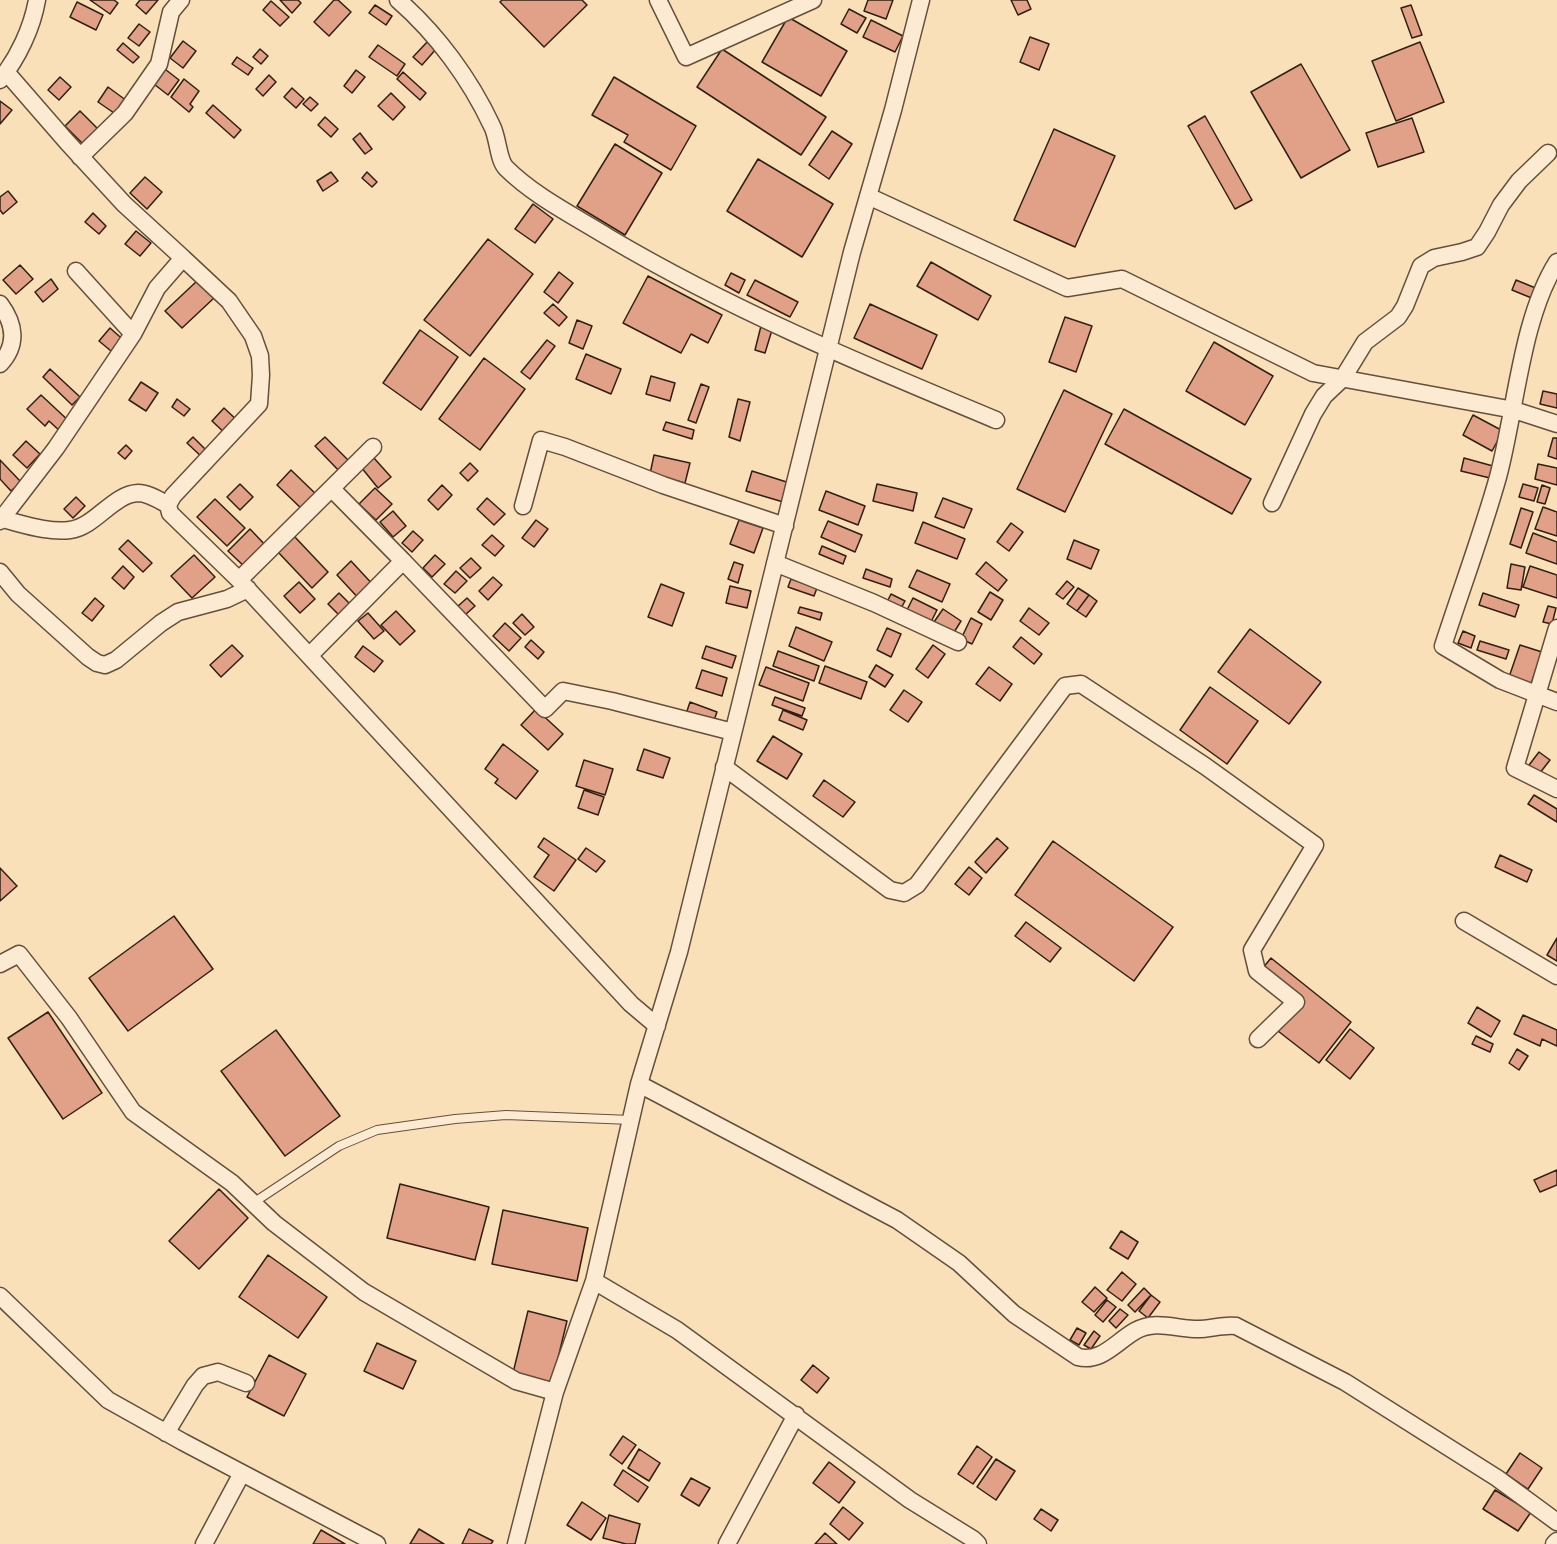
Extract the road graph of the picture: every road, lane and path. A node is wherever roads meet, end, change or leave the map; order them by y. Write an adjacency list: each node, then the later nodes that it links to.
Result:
1 (37, 0): 7 (street)
2 (181, 0): 9 (street)
3 (398, 0): 16 (street)
4 (658, 0): 5 (street)
5 (813, 0)
6 (921, 0): 10 (street)
7 (3, 77): 9 (street)
8 (1548, 153): 18 (street)
9 (80, 157): 11 (street)
10 (868, 196): 16 (street); 18 (street)
11 (183, 258): 15 (street); 25 (street)
12 (1557, 261): 19 (street)
13 (76, 271): 15 (street)
14 (0, 304): 17 (street)
15 (133, 334): 27 (street)
16 (828, 350): 20 (street); 28 (street)
17 (0, 364)
18 (1343, 378): 19 (street); 24 (street)
19 (1514, 410): 21 (street); 36 (street)
20 (996, 420)
21 (1557, 424)
22 (373, 447): 23 (street)
23 (332, 489): 29 (street); 32 (street)
24 (1272, 503)
25 (168, 505): 27 (street); 32 (street)
26 (523, 506): 28 (street)
27 (1, 520)
28 (785, 526): 30 (street)
29 (403, 561): 35 (street); 38 (street)
30 (776, 563): 34 (street); 38 (street)
31 (0, 572): 32 (street)
32 (244, 585): 35 (street)
33 (1557, 628): 36 (street)
34 (958, 642)
35 (310, 655): 44 (street)
36 (1536, 694): 37 (street); 40 (street)
37 (1557, 702)
38 (733, 732): 39 (street)
39 (724, 767): 44 (street); 45 (street)
40 (1557, 789)
41 (1464, 921): 43 (street)
42 (0, 964): 48 (street)
43 (1557, 975)
44 (657, 1026): 46 (street)
45 (1258, 1039)
46 (639, 1083): 47 (street); 56 (street)
47 (631, 1119): 48 (lane); 49 (street)
48 (253, 1203): 52 (street)
49 (594, 1281): 52 (street); 53 (street)
50 (0, 1296): 54 (street)
51 (246, 1383): 54 (street)
52 (555, 1392): 58 (street)
53 (796, 1415): 61 (street); 62 (street)
54 (166, 1433): 55 (street)
55 (242, 1473): 59 (street); 60 (street)
56 (1557, 1522)
57 (1557, 1540): 63 (street)
58 (519, 1543)
59 (204, 1544)
60 (377, 1544)
61 (727, 1544)
62 (978, 1544)
63 (1554, 1544)

